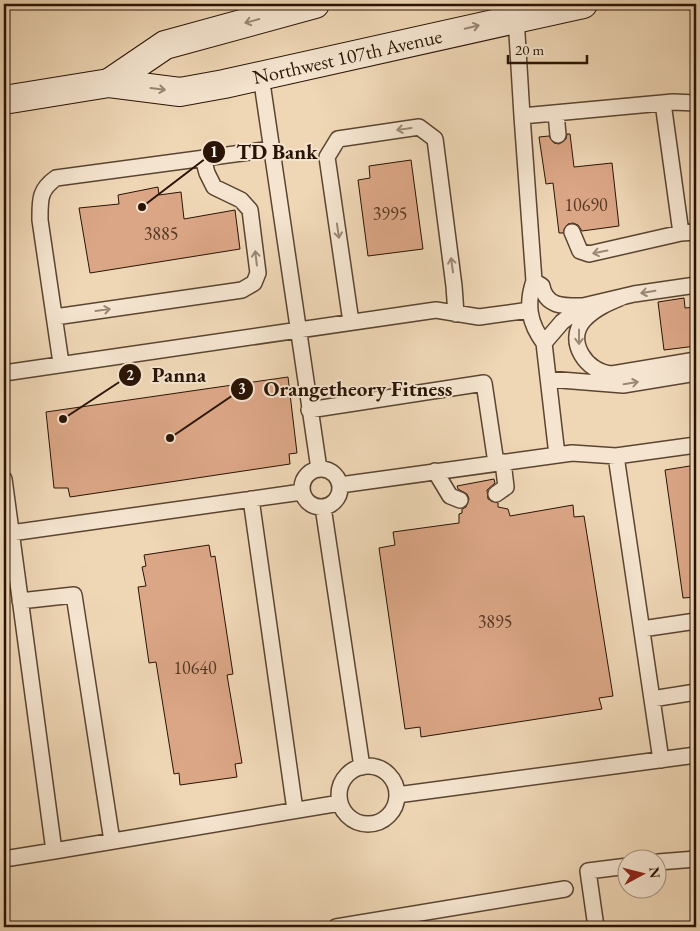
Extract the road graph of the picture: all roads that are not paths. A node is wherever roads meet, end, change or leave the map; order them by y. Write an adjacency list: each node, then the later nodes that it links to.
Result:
1 (316, 4): 5 (main road, Northwest 107th Avenue, one-way to 5)
2 (582, 4): 3 (main road, Northwest 107th Avenue)
3 (516, 17): 4 (main road, Northwest 107th Avenue, one-way to 3); 10 (lane)
4 (261, 76): 5 (main road, Northwest 107th Avenue, one-way to 4); 12 (lane)
5 (109, 83): 6 (main road, Northwest 107th Avenue)
6 (4, 100)
7 (663, 103): 8 (lane); 9 (lane); 15 (lane)
8 (696, 103)
9 (556, 113): 10 (lane); 11 (lane)
10 (522, 116): 16 (lane)
11 (558, 135)
12 (272, 149): 13 (lane); 24 (lane)
13 (203, 158): 22 (lane); 22 (lane, one-way to 13)
14 (572, 232): 15 (lane, one-way to 14)
15 (689, 232)
16 (534, 281): 19 (lane); 20 (lane)
17 (696, 284): 18 (lane, one-way to 18)
18 (625, 296): 19 (lane); 26 (lane, one-way to 26)
19 (583, 306): 25 (lane)
20 (530, 310): 21 (lane); 25 (lane)
21 (456, 314): 23 (lane); 23 (lane, one-way to 23)
22 (55, 317): 27 (lane)
23 (351, 322): 24 (lane)
24 (297, 332): 27 (lane); 31 (lane)
25 (544, 343): 30 (lane)
26 (696, 360)
27 (61, 363): 28 (lane)
28 (4, 372)
29 (696, 373): 30 (lane, one-way to 29)
30 (548, 379): 33 (lane)
31 (309, 410): 35 (lane); 36 (lane)
32 (696, 445): 34 (lane)
33 (557, 455): 34 (lane); 35 (lane)
34 (616, 456): 49 (lane)
35 (500, 463): 37 (lane); 41 (lane)
36 (319, 468): 39 (lane); 40 (lane)
37 (435, 471): 39 (lane); 43 (lane)
38 (4, 479): 45 (lane)
39 (340, 485): 44 (lane)
40 (302, 492): 42 (lane); 44 (lane)
41 (496, 494)
42 (251, 499): 45 (lane); 57 (lane)
43 (460, 500)
44 (323, 507): 54 (lane)
45 (11, 533): 46 (lane)
46 (10, 573): 47 (lane)
47 (20, 601): 58 (lane); 59 (lane)
48 (696, 621): 49 (lane)
49 (642, 629): 51 (lane)
50 (696, 692): 51 (lane)
51 (652, 699): 53 (lane)
52 (696, 755): 53 (lane)
53 (661, 760): 55 (lane)
54 (362, 766): 55 (lane); 56 (lane)
55 (397, 795): 56 (lane)
56 (340, 803): 57 (lane)
57 (295, 810): 58 (lane)
58 (112, 841): 59 (lane)
59 (54, 851): 60 (lane)
60 (4, 859)
61 (696, 859): 62 (lane)
62 (668, 861)
63 (618, 867): 66 (lane)
64 (565, 889): 65 (lane)
65 (336, 927)
66 (596, 927)

